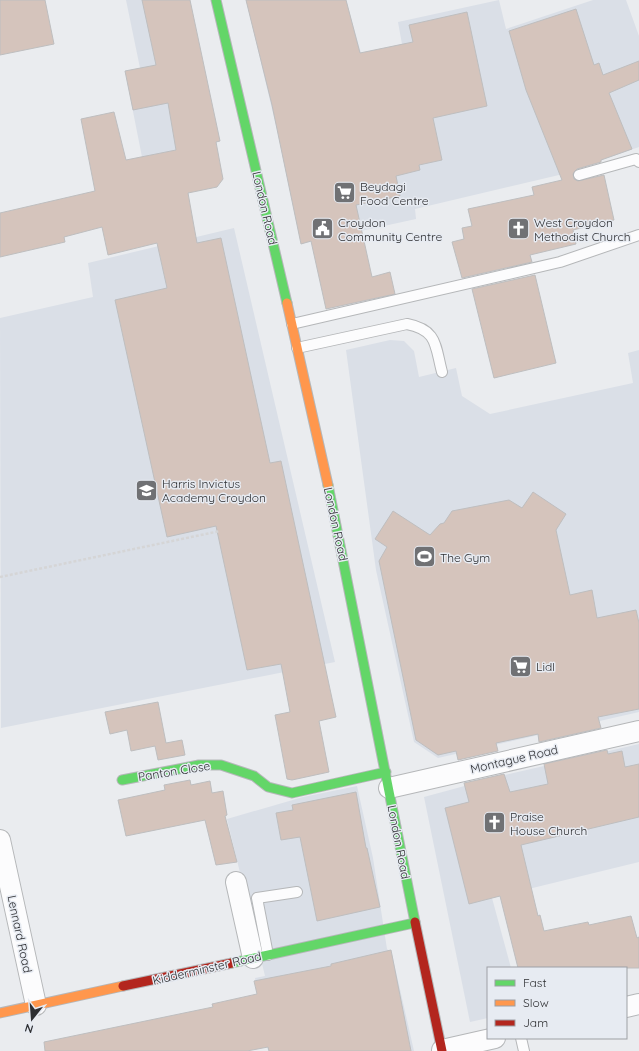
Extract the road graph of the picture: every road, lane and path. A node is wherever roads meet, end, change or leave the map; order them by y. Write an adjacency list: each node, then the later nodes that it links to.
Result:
1 (216, 0): 5 (street, London Road)
2 (639, 162): 3 (lane)
3 (579, 175)
4 (639, 235): 5 (lane)
5 (292, 324): 6 (street, London Road)
6 (297, 348): 7 (lane); 12 (street, London Road)
7 (442, 372)
8 (220, 531): 9 (path)
9 (0, 577)
10 (639, 731): 12 (street, Montague Road)
11 (122, 780): 12 (street, Panton Close)
12 (387, 780): 16 (street, London Road)
13 (0, 840): 19 (street, Lennard Road)
14 (236, 882): 17 (street)
15 (297, 892): 17 (lane)
16 (414, 923): 17 (street, Kidderminster Road); 24 (street, London Road)
17 (260, 956): 19 (street, Kidderminster Road)
18 (639, 1004): 20 (street)
19 (36, 1005): 21 (street, Kidderminster Road)
20 (627, 1007)
21 (0, 1013)
22 (491, 1039): 24 (street)
23 (521, 1039): 25 (lane)
24 (442, 1051)
25 (524, 1051)

